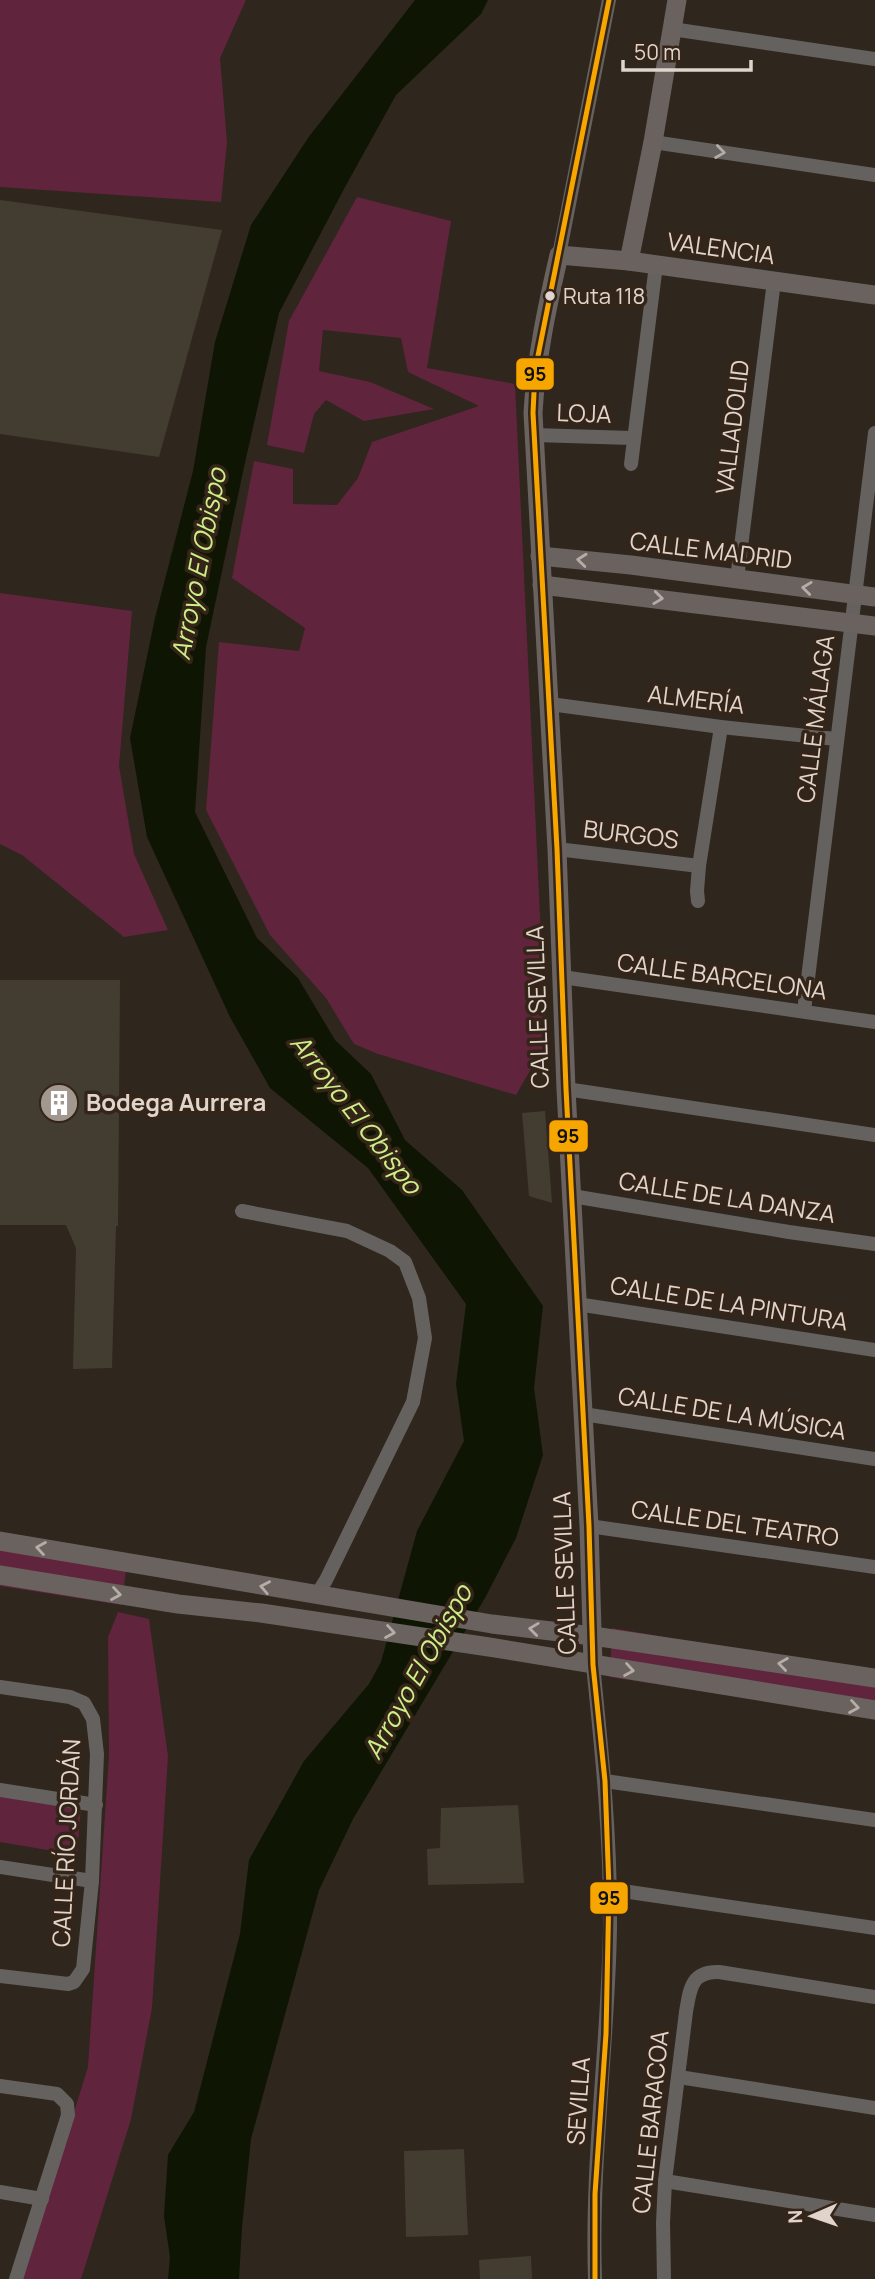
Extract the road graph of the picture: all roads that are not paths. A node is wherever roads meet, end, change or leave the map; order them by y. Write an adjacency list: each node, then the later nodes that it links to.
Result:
1 (609, 0): 7 (street)
2 (677, 0): 3 (street)
3 (672, 29): 4 (street); 5 (street)
4 (875, 59)
5 (653, 142): 6 (street, one-way to 6); 8 (street)
6 (875, 175)
7 (559, 255): 8 (street, VALENCIA); 13 (street, CALLE SEVILLA)
8 (629, 261): 9 (street, VALENCIA)
9 (656, 265): 10 (street, VALENCIA); 14 (street)
10 (774, 281): 11 (street, VALENCIA); 17 (street, VALLADOLID)
11 (875, 295)
12 (875, 433): 19 (street, CALLE MÁLAGA)
13 (534, 435): 14 (street, LOJA); 16 (street, CALLE SEVILLA)
14 (632, 438): 15 (street)
15 (631, 464)
16 (540, 556): 17 (street, CALLE MADRID, one-way to 16); 18 (street, CALLE SEVILLA)
17 (737, 579): 19 (street, CALLE MADRID, one-way to 17)
18 (542, 585): 21 (street, one-way to 21); 23 (street, CALLE SEVILLA)
19 (855, 594): 20 (street, CALLE MADRID); 21 (street, CALLE MÁLAGA)
20 (875, 597)
21 (851, 623): 22 (street); 25 (street, CALLE MÁLAGA)
22 (875, 626)
23 (550, 704): 24 (street, ALMERÍA); 26 (street, CALLE SEVILLA)
24 (720, 727): 25 (street, ALMERÍA); 27 (street)
25 (836, 739): 30 (street, CALLE MÁLAGA)
26 (557, 849): 27 (street, BURGOS); 29 (street, CALLE SEVILLA)
27 (699, 866): 28 (street)
28 (698, 896)
29 (562, 977): 30 (street, CALLE BARCELONA); 32 (street, CALLE SEVILLA)
30 (804, 1011): 31 (street, CALLE BARCELONA)
31 (875, 1022)
32 (566, 1089): 33 (street); 34 (street, CALLE SEVILLA)
33 (875, 1135)
34 (572, 1196): 36 (street, CALLE DE LA DANZA); 37 (street, CALLE SEVILLA)
35 (242, 1211): 45 (street)
36 (875, 1244)
37 (577, 1304): 38 (street, CALLE DE LA PINTURA); 39 (street, CALLE SEVILLA)
38 (875, 1350)
39 (583, 1414): 40 (street, CALLE DE LA MÚSICA); 41 (street, CALLE SEVILLA)
40 (875, 1459)
41 (589, 1525): 43 (street, CALLE DEL TEATRO); 47 (street, CALLE SEVILLA)
42 (0, 1541): 45 (street, one-way to 42)
43 (875, 1567)
44 (0, 1575): 46 (street, one-way to 46)
45 (317, 1596): 46 (street); 47 (street, one-way to 45)
46 (296, 1618): 48 (street, one-way to 48)
47 (593, 1636): 48 (street, CALLE SEVILLA); 49 (street, one-way to 47)
48 (593, 1664): 51 (street, one-way to 51); 52 (street, CALLE SEVILLA)
49 (875, 1678)
50 (0, 1687): 54 (street, CALLE RÍO JORDÁN)
51 (875, 1710)
52 (605, 1781): 55 (street); 58 (street, CALLE SEVILLA)
53 (0, 1790): 54 (street)
54 (96, 1805): 57 (street, CALLE RÍO JORDÁN)
55 (875, 1820)
56 (0, 1867): 57 (street)
57 (92, 1881): 61 (street, CALLE RÍO JORDÁN)
58 (609, 1889): 59 (street, CALLE SEVILLA); 60 (street)
59 (610, 1927): 71 (street, SEVILLA)
60 (875, 1928)
61 (0, 1976)
62 (875, 1997): 63 (street, CALLE BARACOA)
63 (679, 2077): 65 (street); 66 (street, CALLE BARACOA)
64 (0, 2086): 68 (street)
65 (875, 2108)
66 (665, 2181): 69 (street); 72 (street, CALLE BARACOA)
67 (0, 2193): 68 (street)
68 (42, 2199): 70 (street)
69 (875, 2214)
70 (16, 2279)
71 (595, 2279)
72 (664, 2279)

